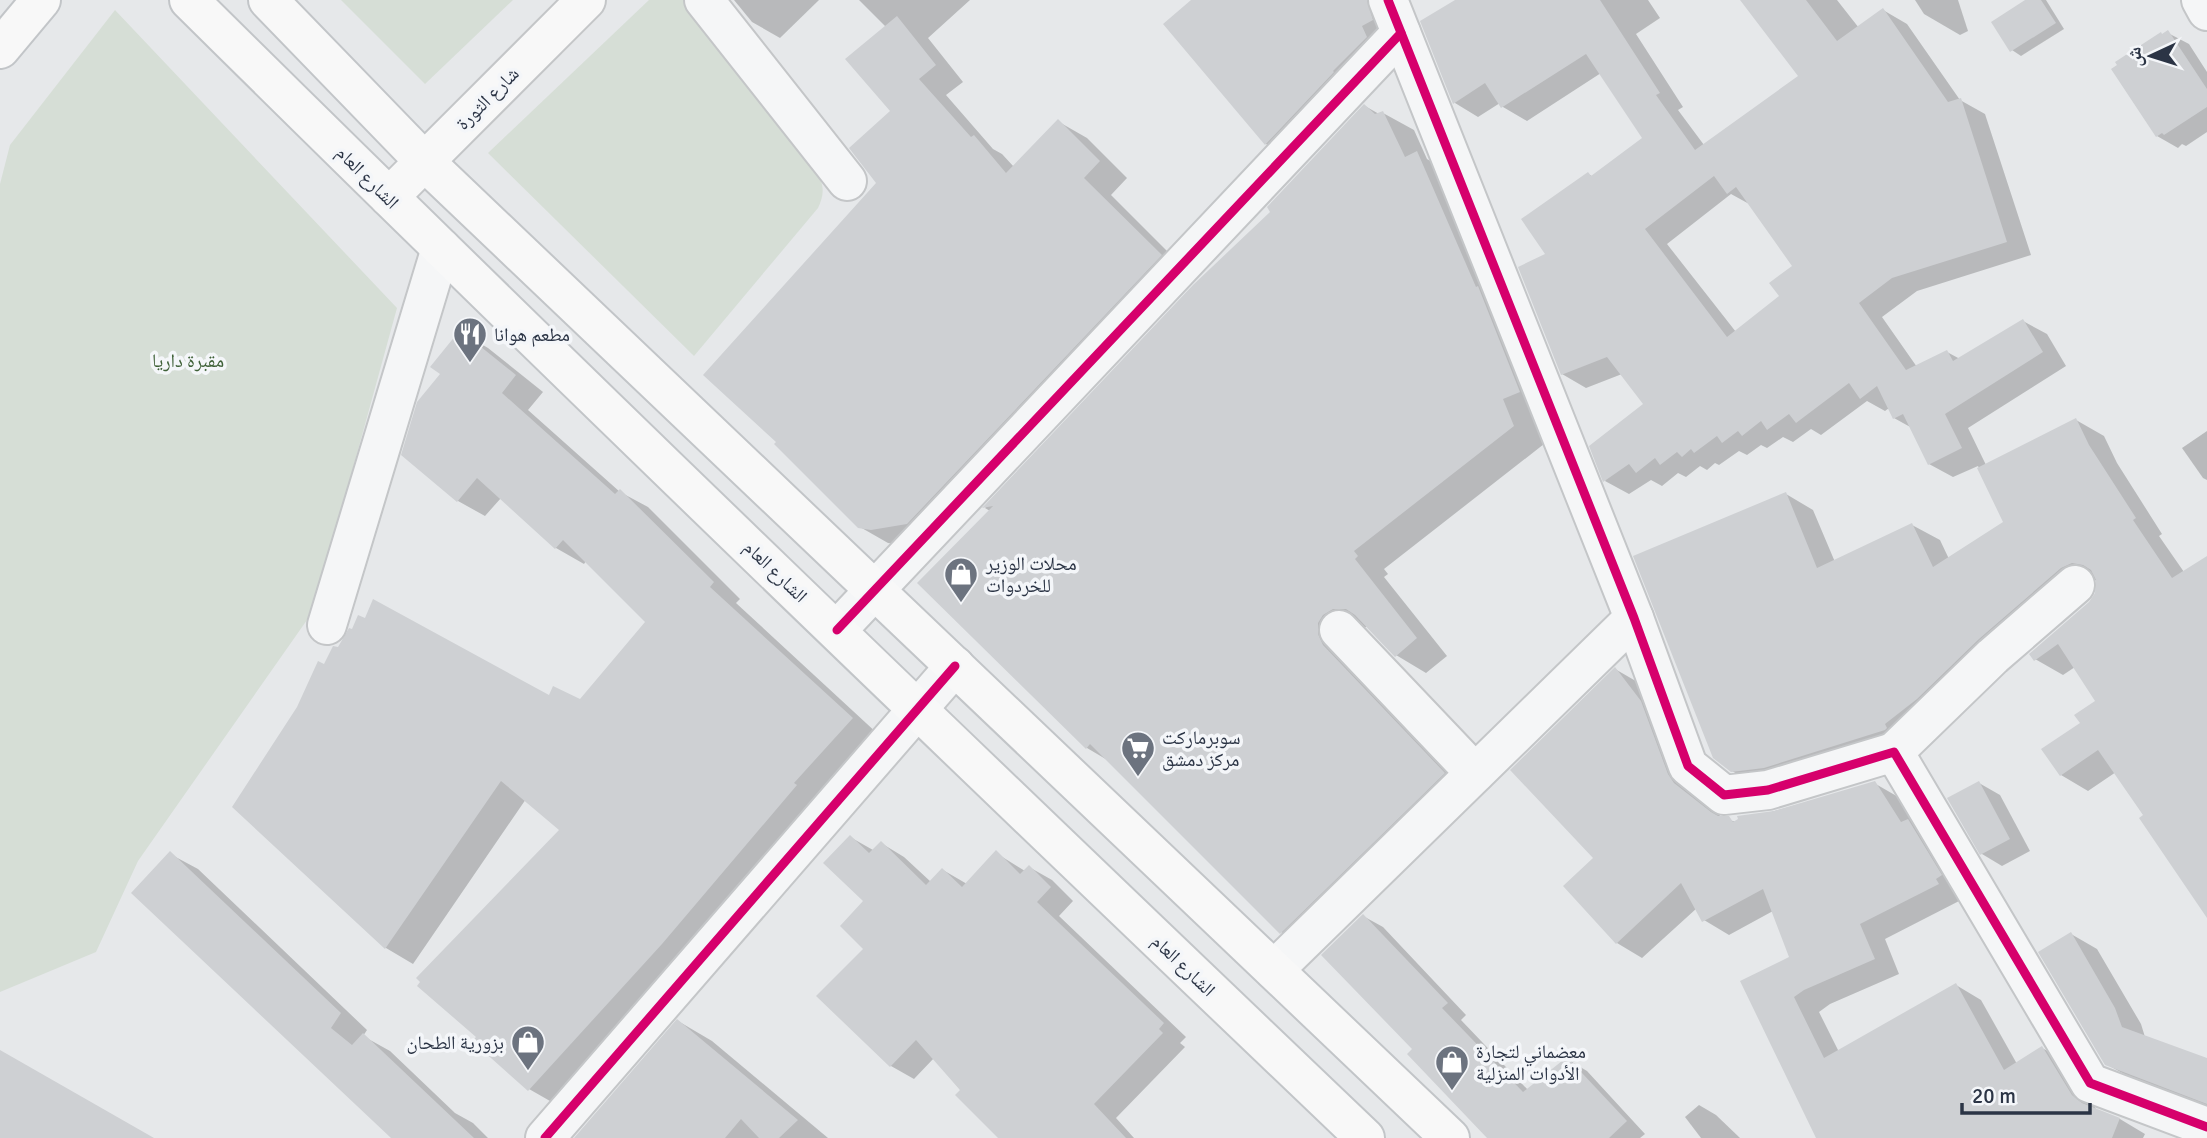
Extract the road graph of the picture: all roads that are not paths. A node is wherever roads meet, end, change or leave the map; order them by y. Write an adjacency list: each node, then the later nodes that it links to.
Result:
1 (41, 0): 9 (main road)
2 (190, 0): 12 (main road, الشارع العام)
3 (268, 0): 10 (main road)
4 (586, 0): 10 (main road, شارع الثورة)
5 (704, 0): 11 (street)
6 (2201, 0): 7 (street)
7 (2207, 10)
8 (1398, 11): 15 (street); 16 (street)
9 (0, 49)
10 (424, 161): 12 (main road, شارع الثورة); 15 (main road)
11 (847, 181)
12 (389, 197): 13 (main road, الشارع العام)
13 (441, 248): 17 (street); 18 (main road, الشارع العام)
14 (2075, 585): 22 (street)
15 (874, 590): 18 (street); 20 (main road)
16 (1634, 618): 22 (street); 23 (street)
17 (327, 625)
18 (837, 630): 21 (main road, الشارع العام)
19 (1339, 630): 23 (street)
20 (955, 666): 21 (street); 24 (main road)
21 (917, 710): 26 (street); 27 (main road, الشارع العام)
22 (1894, 751): 25 (street)
23 (1475, 773): 24 (street)
24 (1274, 970): 28 (main road)
25 (2207, 1127)
26 (545, 1138)
27 (1366, 1138)
28 (1450, 1138)

